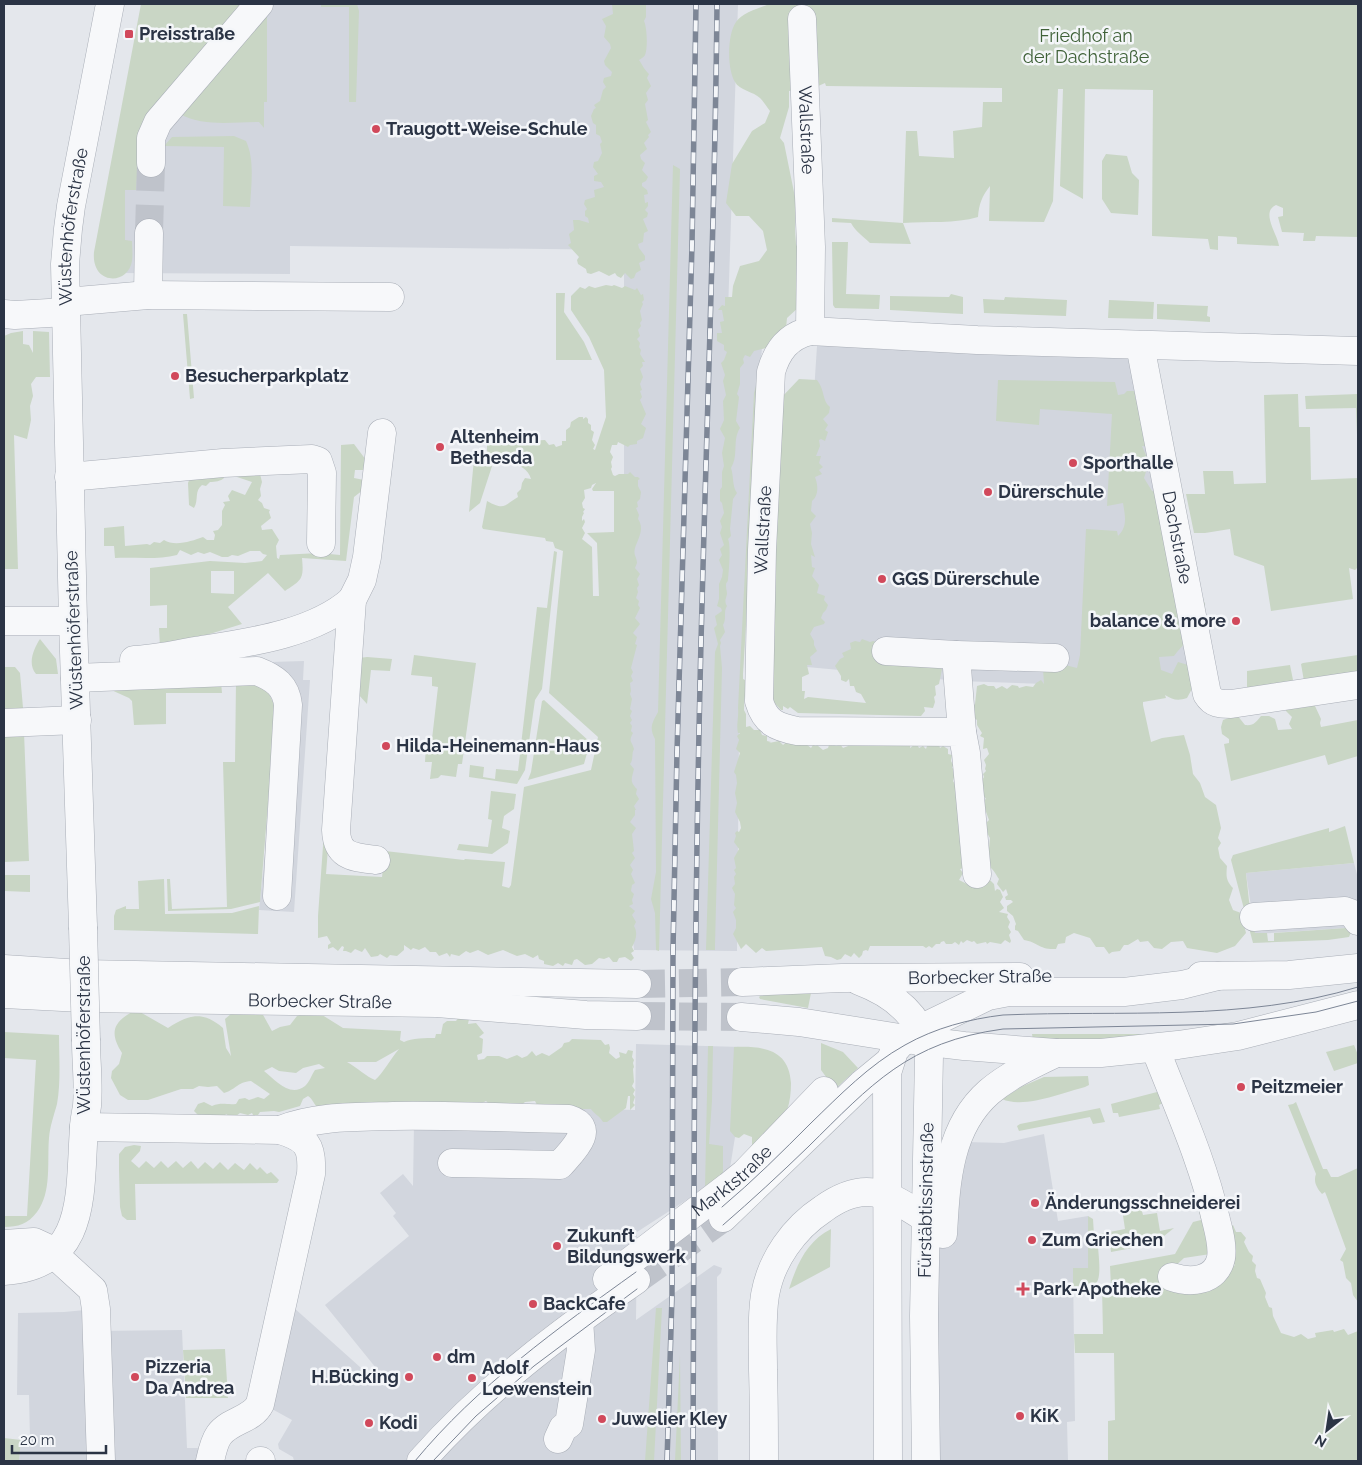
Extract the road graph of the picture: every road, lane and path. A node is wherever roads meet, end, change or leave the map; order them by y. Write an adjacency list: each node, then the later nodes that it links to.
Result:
1 (110, 4): 8 (street, Wüstenhöferstraße)
2 (259, 4): 4 (street)
3 (802, 19): 10 (street, Wallstraße)
4 (150, 163)
5 (149, 234): 6 (street)
6 (148, 295): 7 (street); 8 (street)
7 (390, 296)
8 (66, 307): 9 (street); 14 (street, Wüstenhöferstraße)
9 (7, 318)
10 (810, 330): 11 (street); 26 (street, Wallstraße)
11 (1140, 345): 12 (street); 23 (street, Dachstraße)
12 (1358, 351)
13 (382, 433): 16 (street)
14 (70, 477): 15 (street); 18 (street, Wüstenhöferstraße)
15 (321, 543)
16 (352, 600): 22 (street); 27 (street)
17 (4, 621): 18 (street)
18 (73, 621): 22 (street, Wüstenhöferstraße)
19 (886, 651): 20 (street)
20 (956, 655): 21 (street); 26 (street)
21 (1055, 658)
22 (75, 670): 24 (street, Wüstenhöferstraße); 29 (street)
23 (1358, 685)
24 (76, 720): 25 (street); 47 (street, Wüstenhöferstraße, bridge)
25 (4, 722)
26 (962, 732): 28 (street)
27 (376, 860)
28 (977, 874)
29 (277, 896)
30 (1254, 917): 31 (street)
31 (1358, 921)
32 (1358, 968): 34 (street, Borbecker Straße)
33 (4, 969): 37 (street, Borbecker Straße)
34 (1218, 976): 35 (street, Borbecker Straße); 42 (street, Borbecker Straße)
35 (851, 978): 36 (street, Borbecker Straße); 42 (street, Fürstäbtissinstraße)
36 (742, 982)
37 (637, 984)
38 (4, 994): 40 (street, Borbecker Straße)
39 (1358, 1005): 43 (street)
40 (637, 1016)
41 (741, 1018): 42 (street)
42 (918, 1037): 44 (street); 45 (street); 52 (street, Fürstäbtissinstraße)
43 (1155, 1048): 44 (street); 56 (street)
44 (1056, 1053): 60 (street)
45 (890, 1061): 50 (street); 51 (street, Marktstraße)
46 (824, 1091): 57 (street, Marktstraße)
47 (84, 1127): 48 (street); 54 (street, Wüstenhöferstraße)
48 (280, 1130): 49 (street); 63 (street)
49 (452, 1163)
50 (887, 1196): 52 (street); 65 (street); 66 (street)
51 (723, 1218)
52 (925, 1218): 60 (street, Fürstäbtissinstraße)
53 (4, 1244): 54 (street)
54 (54, 1254): 55 (street, Wüstenhöferstraße); 62 (street)
55 (4, 1271)
56 (1172, 1277)
57 (607, 1279)
58 (636, 1280): 59 (street)
59 (579, 1320): 61 (street); 64 (street)
60 (925, 1326): 67 (street, Fürstäbtissinstraße)
61 (558, 1439)
62 (101, 1461)
63 (210, 1461)
64 (421, 1461)
65 (764, 1461)
66 (888, 1461)
67 (926, 1461)

